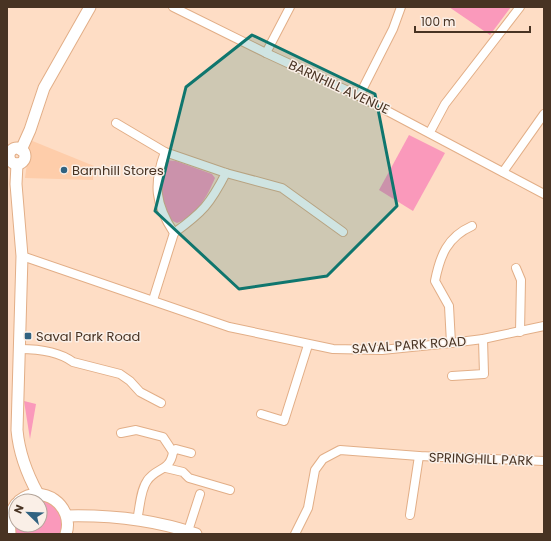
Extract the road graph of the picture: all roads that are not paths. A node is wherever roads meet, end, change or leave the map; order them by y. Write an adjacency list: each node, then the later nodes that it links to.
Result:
1 (90, 7): 11 (main road)
2 (173, 7): 6 (street, BARNHILL AVENUE)
3 (290, 7): 6 (street)
4 (401, 7): 7 (street)
5 (520, 7): 10 (street)
6 (266, 53): 7 (street, BARNHILL AVENUE)
7 (359, 96): 10 (street, BARNHILL AVENUE)
8 (544, 114): 13 (street)
9 (116, 123): 12 (street)
10 (430, 132): 13 (street, BARNHILL AVENUE)
11 (13, 150): 19 (main road)
12 (165, 152): 14 (street); 17 (street)
13 (503, 172): 15 (street, BARNHILL AVENUE)
14 (226, 173): 17 (street); 18 (street)
15 (544, 194)
16 (472, 226): 25 (street)
17 (174, 232): 21 (street)
18 (343, 232)
19 (22, 256): 21 (street, SAVAL PARK ROAD); 27 (main road)
20 (516, 268): 23 (street)
21 (153, 300): 26 (street, SAVAL PARK ROAD)
22 (544, 326): 23 (street, SAVAL PARK ROAD)
23 (520, 332): 24 (street, SAVAL PARK ROAD)
24 (483, 339): 25 (street, SAVAL PARK ROAD); 28 (street)
25 (451, 343): 26 (street, SAVAL PARK ROAD)
26 (308, 345): 30 (street)
27 (20, 349): 29 (street); 36 (main road)
28 (452, 376)
29 (161, 403)
30 (262, 414)
31 (121, 433): 32 (street)
32 (173, 452): 33 (street); 37 (street)
33 (191, 453)
34 (419, 456): 35 (street, SPRINGHILL PARK); 43 (street, SPRINGHILL PARK); 48 (street, SPRINGHILL PARK)
35 (544, 461)
36 (24, 463): 39 (main road); 40 (main road)
37 (166, 468): 38 (street); 45 (street)
38 (230, 490)
39 (18, 493)
40 (38, 493)
41 (200, 494): 46 (street)
42 (48, 496): 44 (main road)
43 (410, 515)
44 (67, 516): 45 (main road); 47 (main road)
45 (137, 520): 46 (main road)
46 (192, 533)
47 (66, 534)
48 (295, 534)

